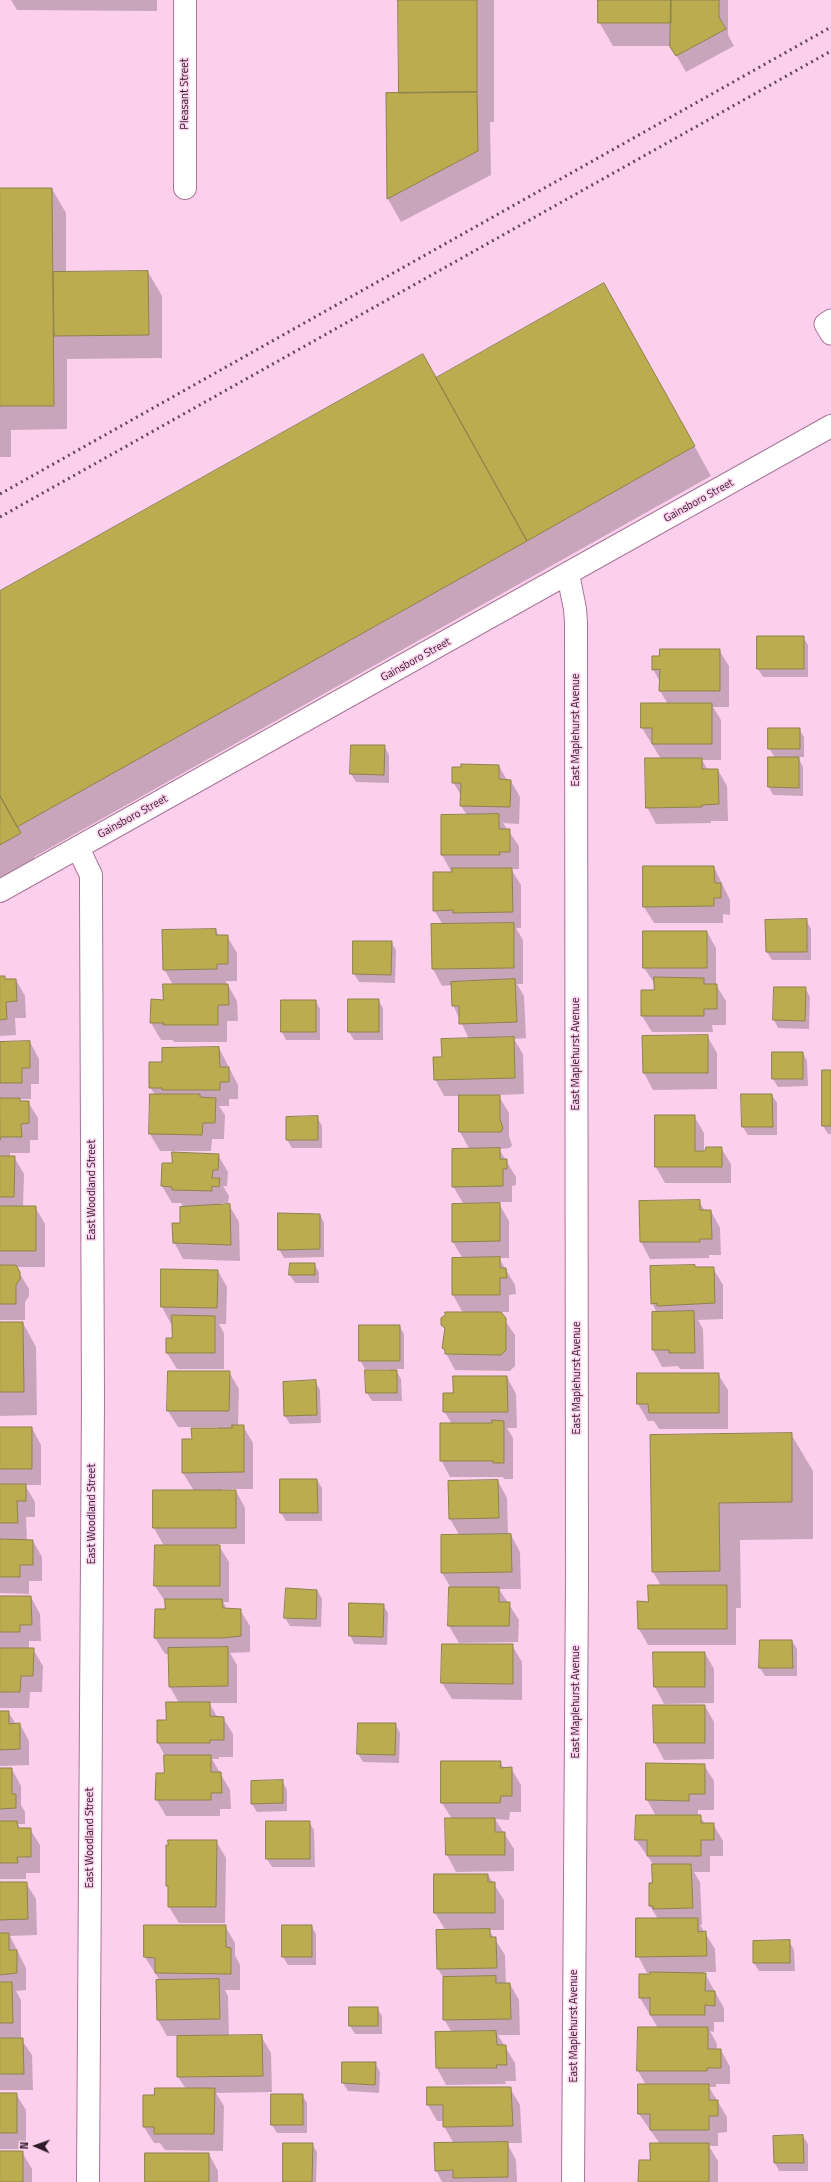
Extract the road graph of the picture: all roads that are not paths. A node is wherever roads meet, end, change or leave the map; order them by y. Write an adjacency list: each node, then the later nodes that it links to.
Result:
1 (185, 0): 2 (street, Pleasant Street)
2 (185, 188)
3 (831, 320): 4 (lane)
4 (831, 334)
5 (831, 426): 6 (street, Gainsboro Street)
6 (568, 574): 7 (street, Gainsboro Street); 10 (street, East Maplehurst Avenue)
7 (78, 848): 8 (street, Gainsboro Street); 9 (street, East Woodland Street)
8 (0, 891)
9 (88, 2182)
10 (573, 2182)

